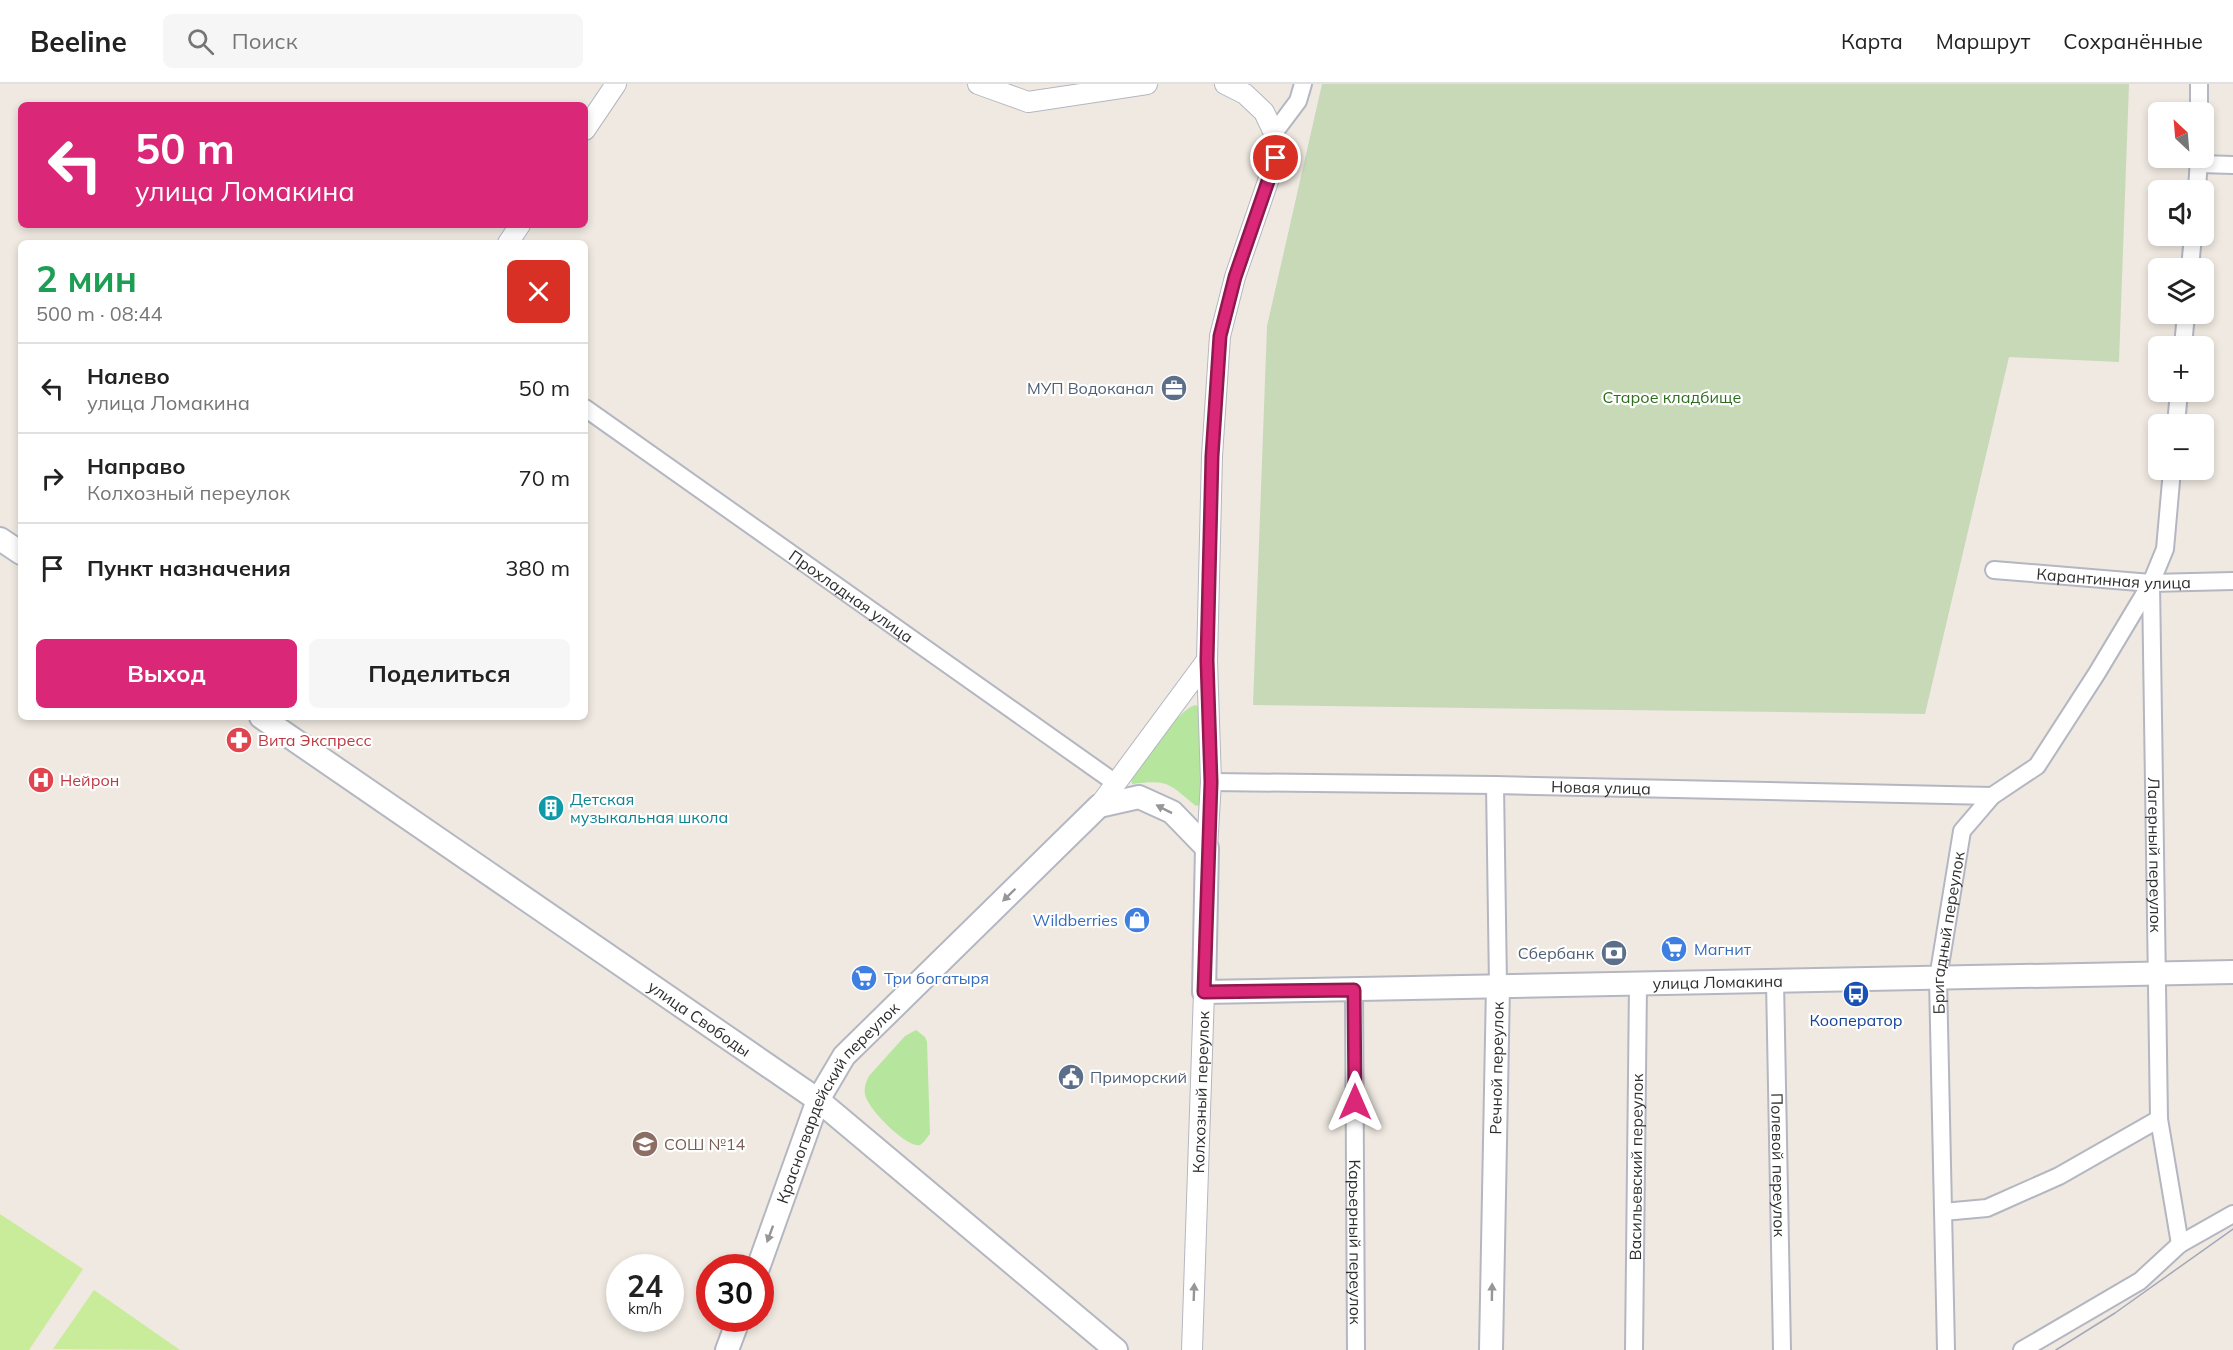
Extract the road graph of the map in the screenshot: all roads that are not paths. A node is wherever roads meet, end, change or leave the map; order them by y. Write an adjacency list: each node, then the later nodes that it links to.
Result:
1 (616, 84): 8 (street)
2 (978, 84): 3 (street)
3 (1139, 84)
4 (1225, 84): 9 (street)
5 (1303, 84): 9 (street)
6 (2199, 84): 7 (street)
7 (2199, 102)
8 (588, 126)
9 (1274, 133): 19 (street, Колхозный переулок)
10 (2214, 163): 11 (street)
11 (2233, 165)
12 (588, 410): 22 (street, Прохладная улица)
13 (2171, 480): 18 (street, Лагерный переулок)
14 (0, 539): 15 (main road)
15 (18, 552)
16 (1994, 570): 18 (street, Карантинная улица)
17 (2233, 581): 18 (street, Карантинная улица)
18 (2151, 583): 24 (street, Бригадный переулок); 28 (street, Лагерный переулок)
19 (1207, 660): 21 (street, Колхозный переулок); 22 (street, Красногвардейский переулок)
20 (265, 720): 35 (main road, улица Свободы)
21 (1211, 782): 23 (street, Новая улица); 26 (street, Колхозный переулок)
22 (1117, 784): 25 (street, Красногвардейский переулок)
23 (1495, 785): 24 (street, Новая улица); 32 (street, Речной переулок)
24 (1992, 796): 29 (street, Бригадный переулок)
25 (1099, 806): 26 (main road, one-way to 25); 35 (main road, Красногвардейский переулок, one-way to 35)
26 (1208, 848): 34 (main road, Колхозный переулок)
27 (2233, 972): 28 (main road, улица Ломакина)
28 (2156, 974): 29 (main road, улица Ломакина); 36 (street, Лагерный переулок)
29 (1938, 978): 30 (main road, улица Ломакина); 37 (street, Бригадный переулок)
30 (1775, 981): 31 (main road, улица Ломакина); 48 (street, Полевой переулок)
31 (1638, 984): 32 (main road, улица Ломакина); 47 (street, Васильевский переулок)
32 (1498, 986): 33 (main road, улица Ломакина); 46 (main road, Речной переулок, one-way to 32)
33 (1354, 990): 34 (main road, улица Ломакина); 45 (street, Карьерный переулок)
34 (1204, 992): 44 (street, Колхозный переулок, one-way to 34)
35 (818, 1100): 40 (main road, Красногвардейский переулок, one-way to 40); 43 (main road, улица Свободы)
36 (2159, 1119): 37 (street); 39 (street, Лагерный переулок)
37 (1943, 1212): 49 (street, Бригадный переулок)
38 (2233, 1214): 39 (street)
39 (2180, 1244): 50 (street)
40 (763, 1254)
41 (734, 1332): 42 (main road)
42 (727, 1350)
43 (1116, 1350)
44 (1192, 1350)
45 (1356, 1350)
46 (1491, 1350)
47 (1634, 1350)
48 (1782, 1350)
49 (1946, 1350)
50 (2022, 1350)

